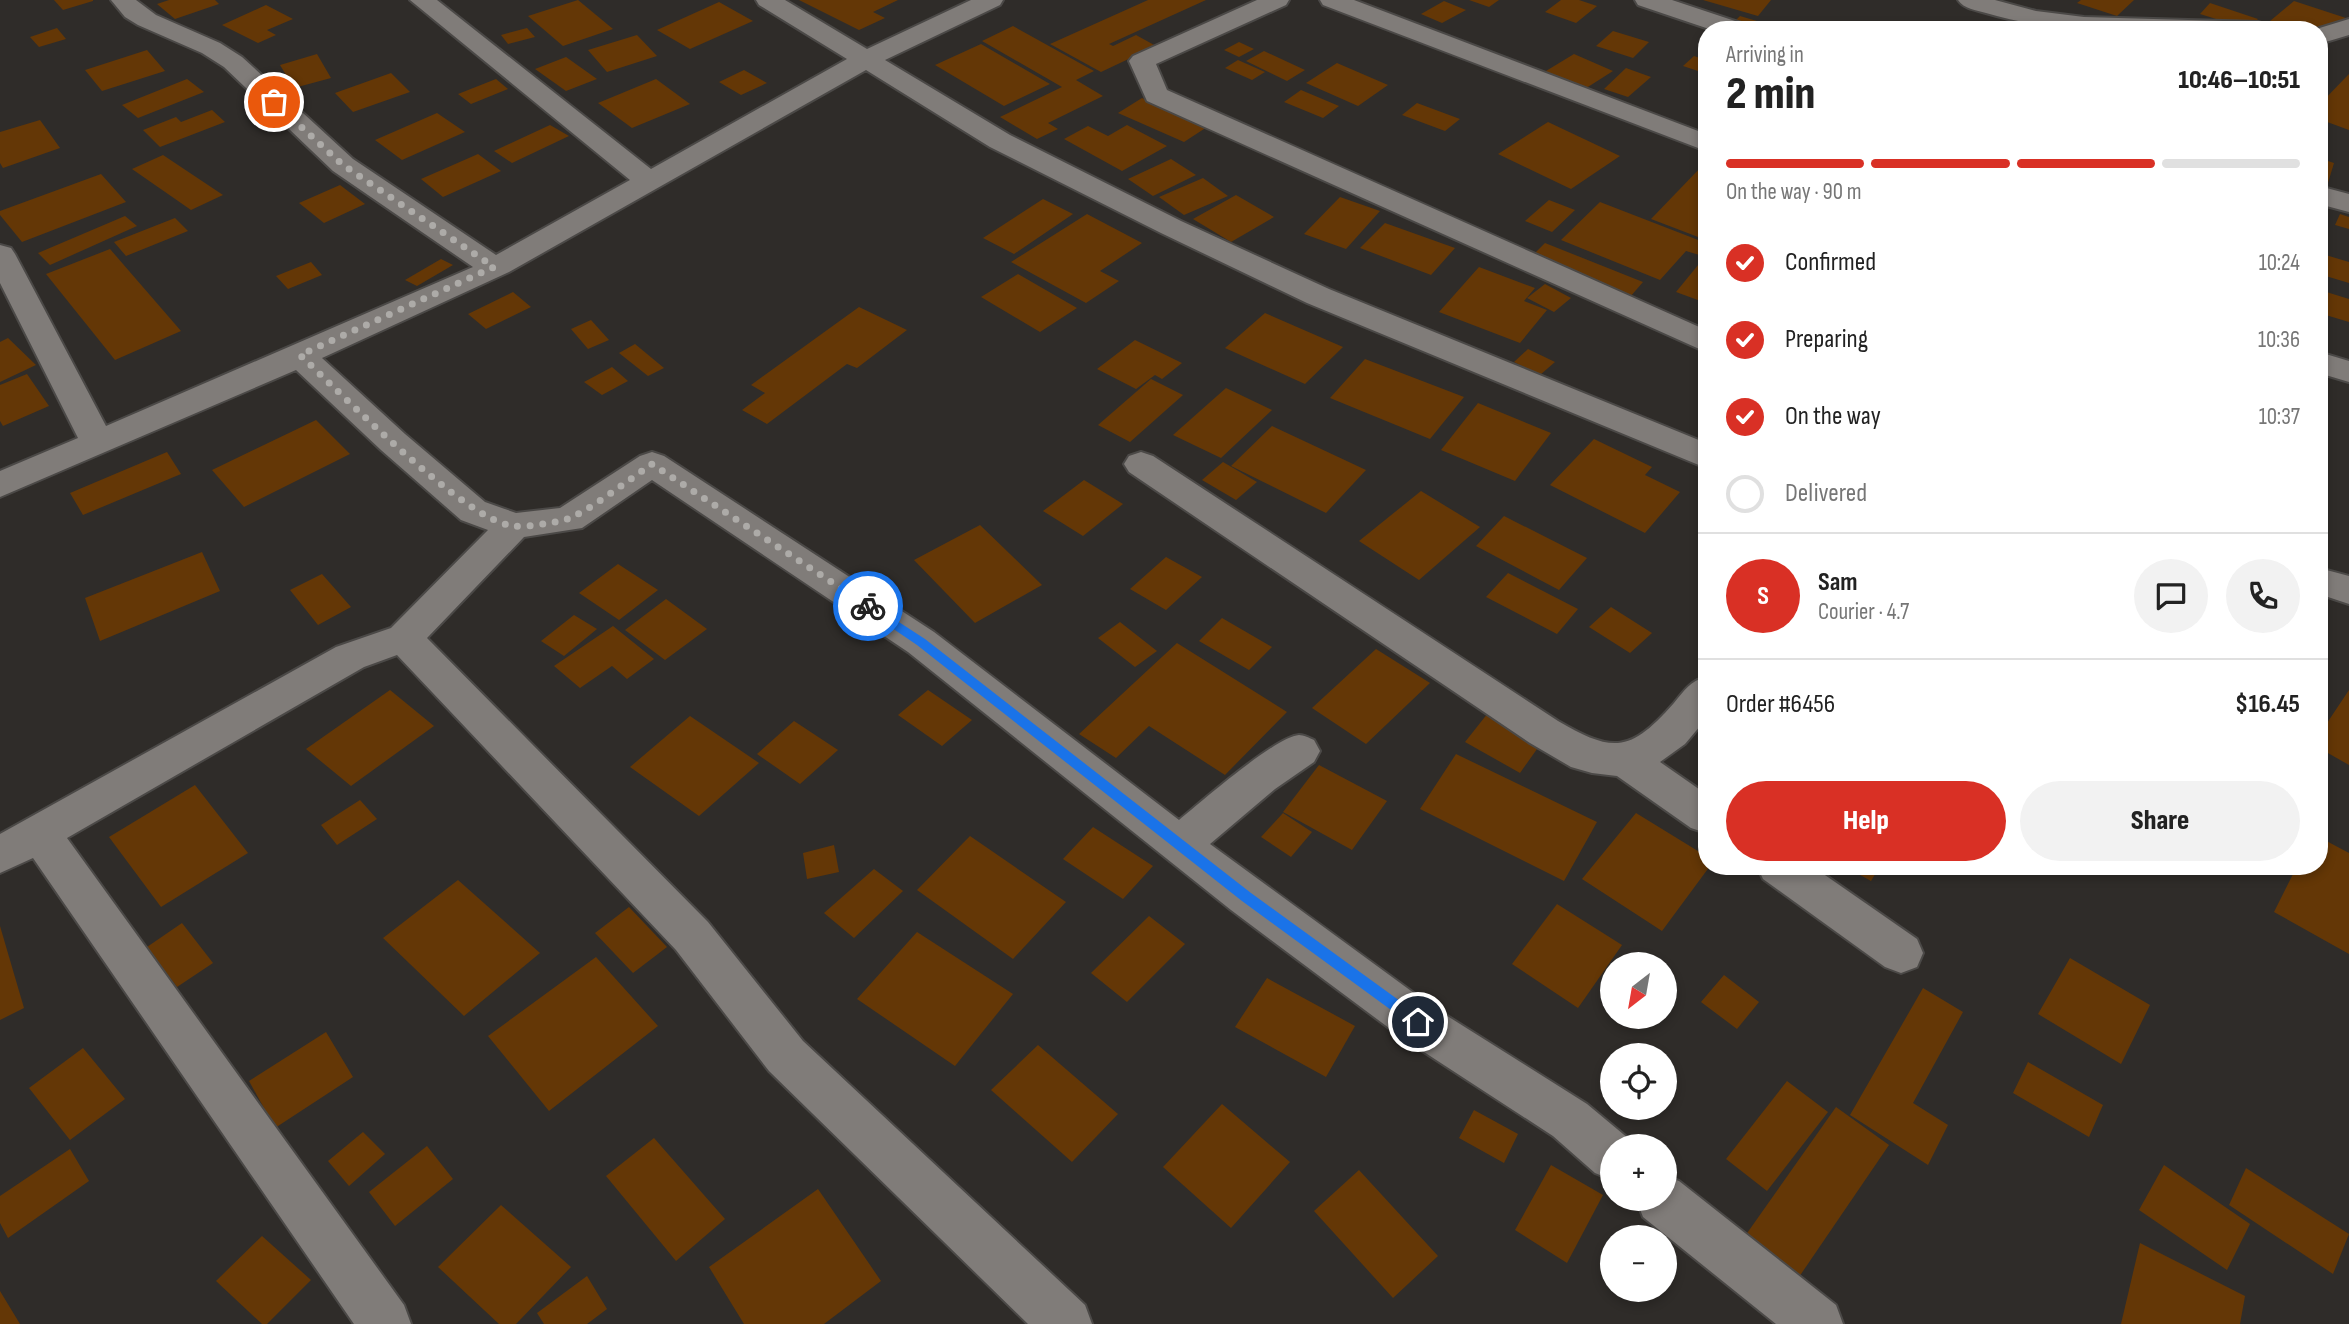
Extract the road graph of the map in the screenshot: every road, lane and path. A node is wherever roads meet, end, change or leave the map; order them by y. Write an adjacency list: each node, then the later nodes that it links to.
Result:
1 (123, 0): 19 (street)
2 (422, 0): 15 (street)
3 (768, 0): 13 (street)
4 (991, 0): 13 (street)
5 (1277, 0): 20 (street)
6 (1332, 0): 14 (street)
7 (1647, 0): 9 (street)
8 (1970, 0): 10 (street)
9 (1711, 21)
10 (2054, 21)
11 (2349, 27): 12 (street)
12 (2328, 33)
13 (863, 60): 15 (street); 25 (street)
14 (1698, 140)
15 (650, 181): 19 (street)
16 (2328, 197): 17 (street)
17 (2349, 203)
18 (0, 254): 24 (street)
19 (494, 267): 21 (street)
20 (1698, 338)
21 (300, 355): 24 (street); 28 (street)
22 (2328, 365): 23 (street)
23 (2349, 372)
24 (98, 443): 27 (street)
25 (1698, 453)
26 (1141, 464): 34 (street)
27 (0, 485)
28 (513, 526): 31 (street); 37 (street)
29 (2328, 584): 30 (street)
30 (2349, 590)
31 (404, 638): 36 (street); 43 (street)
32 (1698, 700): 34 (street)
33 (1300, 751): 37 (street)
34 (1626, 760): 35 (street)
35 (1698, 810)
36 (19, 844): 42 (street)
37 (1178, 845): 40 (street)
38 (1791, 875): 39 (street)
39 (1901, 953)
40 (1600, 1146)
41 (1676, 1211): 44 (street)
42 (385, 1324)
43 (1066, 1324)
44 (1817, 1324)

